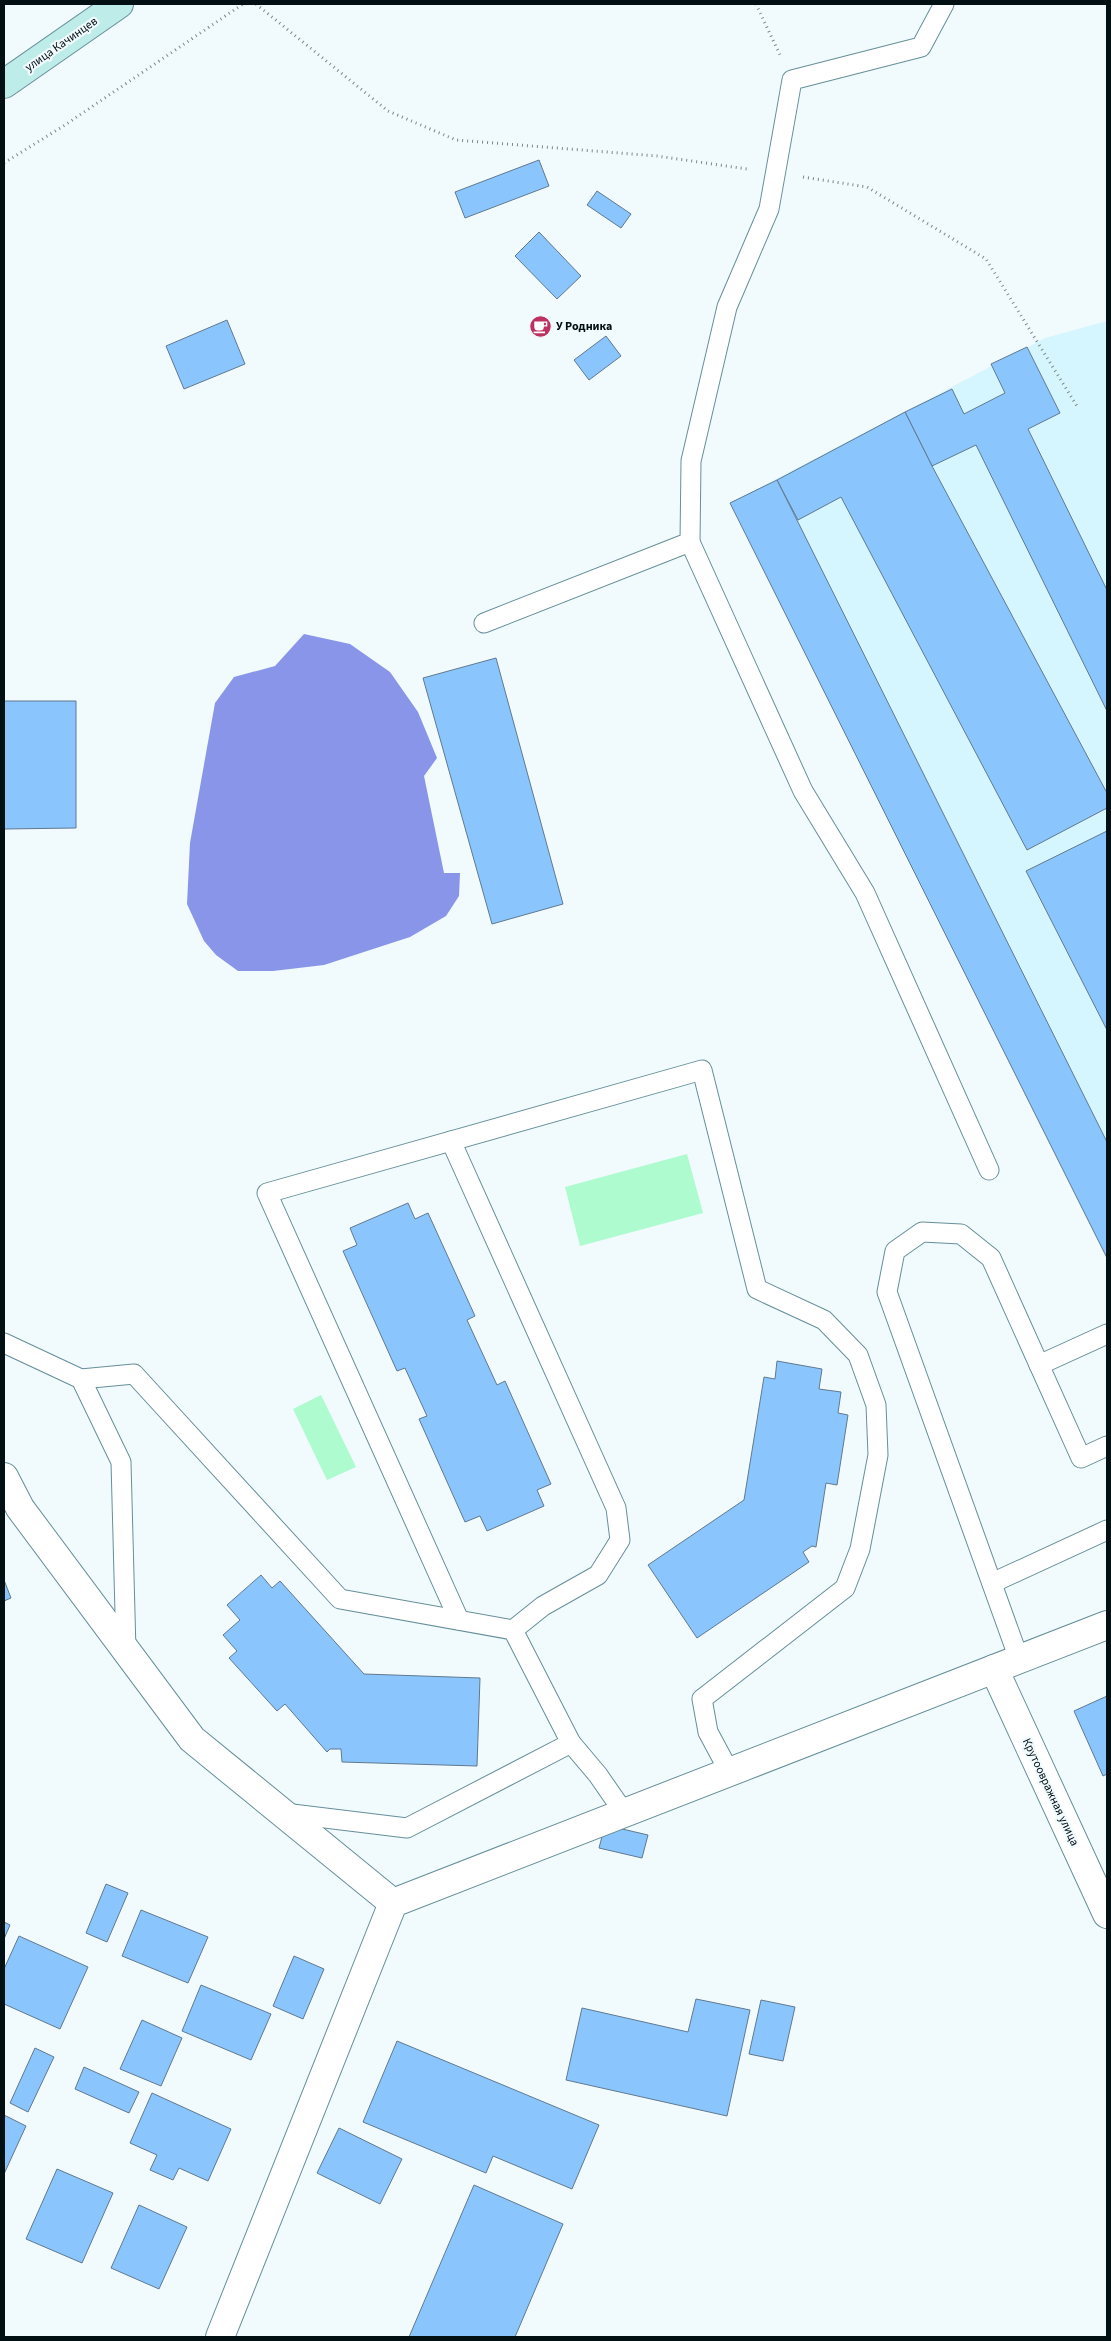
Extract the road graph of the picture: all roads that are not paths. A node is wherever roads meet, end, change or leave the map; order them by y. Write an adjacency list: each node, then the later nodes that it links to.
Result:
1 (119, 4): 3 (main road, улица Качинцев)
2 (944, 4): 4 (lane)
3 (4, 84)
4 (690, 542): 5 (lane); 7 (lane)
5 (484, 623)
6 (450, 1141): 16 (lane); 18 (lane); 23 (lane)
7 (989, 1170)
8 (1107, 1334): 10 (lane)
9 (4, 1343): 11 (lane)
10 (1039, 1365): 12 (lane); 15 (lane)
11 (81, 1379): 16 (lane); 19 (lane)
12 (1107, 1446)
13 (4, 1477): 19 (street)
14 (1107, 1530): 15 (lane)
15 (992, 1583): 20 (lane)
16 (459, 1620): 18 (lane)
17 (1107, 1625): 20 (street)
18 (513, 1630): 22 (lane)
19 (126, 1651): 24 (street)
20 (1019, 1659): 21 (street)
21 (994, 1669): 23 (street); 27 (street, Крутоовражная улица)
22 (571, 1744): 24 (lane); 25 (lane)
23 (730, 1773): 25 (street)
24 (283, 1813): 26 (street)
25 (625, 1814): 26 (street)
26 (393, 1904): 28 (street)
27 (1107, 1914)
28 (220, 2337)

